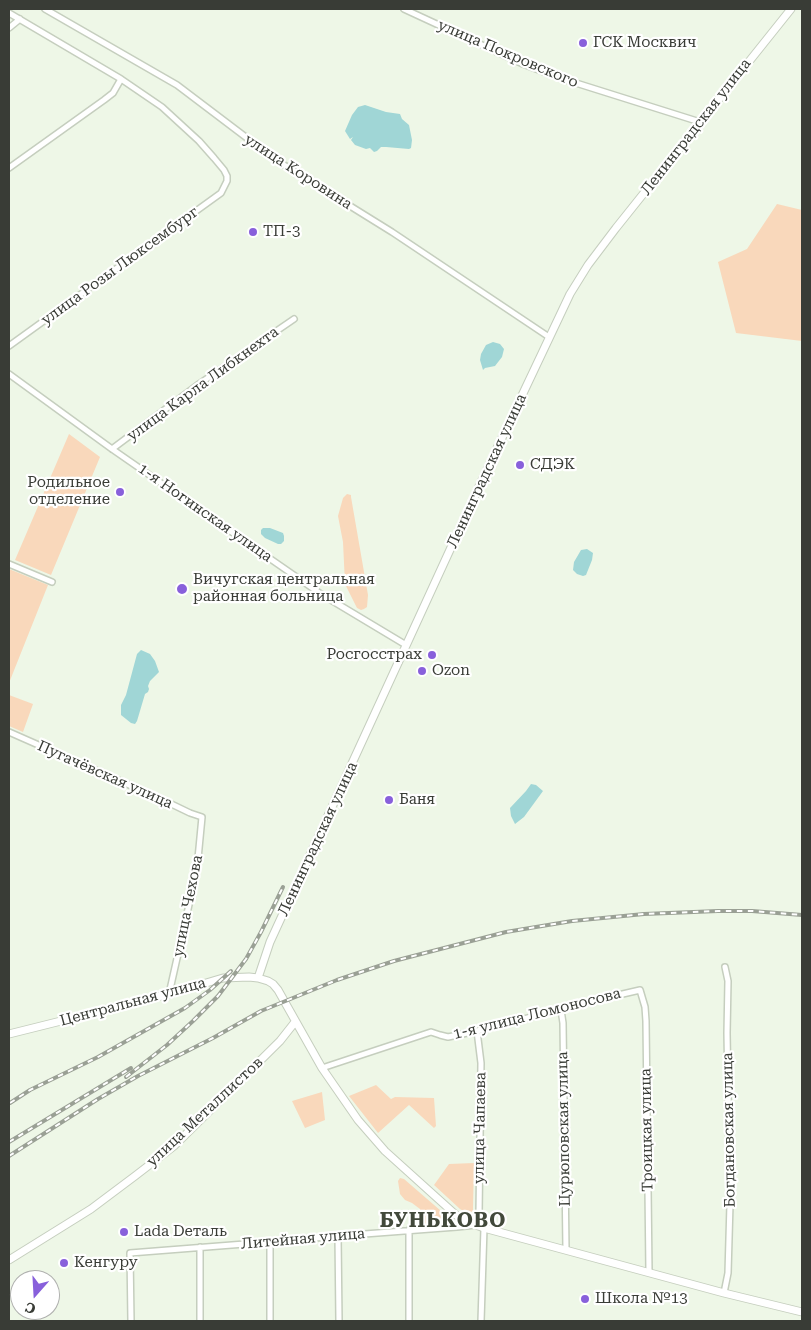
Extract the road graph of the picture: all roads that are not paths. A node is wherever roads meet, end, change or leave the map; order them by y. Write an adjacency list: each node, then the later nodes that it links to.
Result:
1 (45, 9): 11 (street, улица Коровина)
2 (404, 9): 8 (street, улица Покровского)
3 (791, 9): 8 (main road, Ленинградская улица)
4 (9, 13): 5 (street)
5 (20, 19): 6 (street); 7 (street)
6 (9, 28)
7 (121, 79): 9 (street); 12 (street, улица Розы Люксембург)
8 (700, 122): 11 (main road, Ленинградская улица)
9 (9, 168)
10 (294, 319): 14 (street, улица Карла Либкнехта)
11 (549, 337): 17 (main road, Ленинградская улица)
12 (9, 346)
13 (9, 374): 14 (street, 1-я Ногинская улица)
14 (112, 450): 17 (street, 1-я Ногинская улица)
15 (9, 564): 16 (street)
16 (52, 582)
17 (406, 645): 21 (main road, Ленинградская улица)
18 (9, 732): 19 (street, Пугачёвская улица)
19 (202, 817): 23 (street, улица Чехова)
20 (724, 967): 38 (street, Богдановская улица)
21 (258, 978): 23 (main road, Центральная улица); 25 (main road)
22 (640, 990): 24 (street, 1-я улица Ломоносова); 37 (street, Троицкая улица)
23 (169, 994): 27 (main road, Центральная улица)
24 (561, 1010): 26 (street, 1-я улица Ломоносова); 35 (street, Цурюповская улица)
25 (295, 1022): 28 (main road); 36 (main road, улица Металлистов)
26 (477, 1031): 28 (street, 1-я улица Ломоносова); 29 (street, улица Чапаева)
27 (9, 1034)
28 (322, 1068): 29 (main road)
29 (476, 1225): 30 (main road); 31 (street, Литейная улица)
30 (484, 1228): 35 (main road); 45 (street)
31 (408, 1230): 32 (street, Литейная улица); 44 (street)
32 (338, 1236): 33 (street, Литейная улица); 43 (street)
33 (270, 1242): 34 (street, Литейная улица); 42 (street)
34 (200, 1247): 40 (street, Литейная улица); 41 (street)
35 (566, 1249): 37 (main road)
36 (9, 1260)
37 (649, 1272): 38 (main road)
38 (724, 1293): 39 (main road)
39 (802, 1312)
40 (131, 1321)
41 (200, 1321)
42 (270, 1321)
43 (340, 1321)
44 (408, 1321)
45 (481, 1321)

